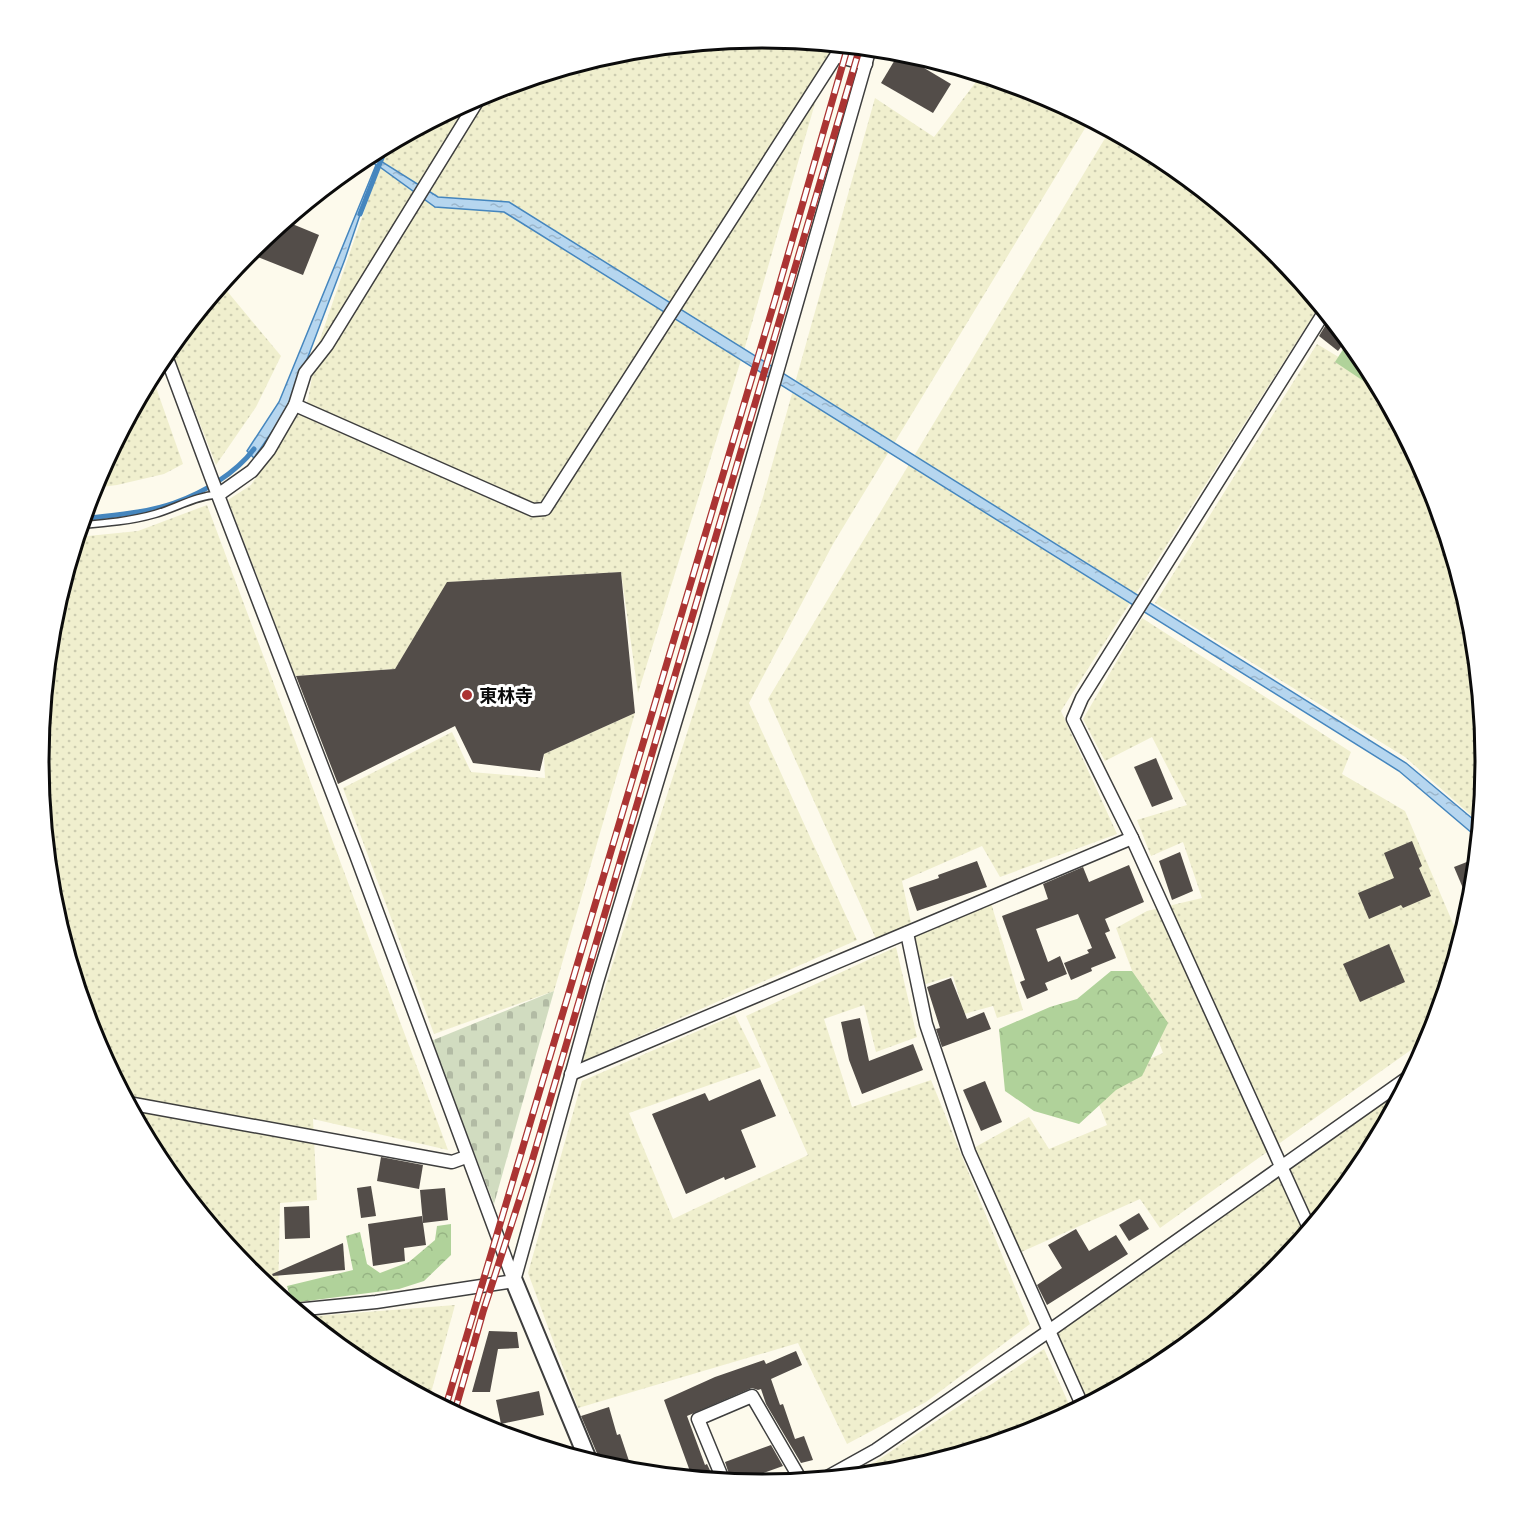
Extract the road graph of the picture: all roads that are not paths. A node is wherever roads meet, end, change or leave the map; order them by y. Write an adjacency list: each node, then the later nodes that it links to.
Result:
1 (868, 56): 2 (street)
2 (866, 64): 6 (street); 11 (street)
3 (471, 110): 6 (street)
4 (1321, 317): 9 (street)
5 (169, 365): 7 (street)
6 (296, 405): 7 (street)
7 (218, 495): 8 (lane); 14 (street)
8 (90, 524)
9 (1131, 838): 10 (street); 15 (street)
10 (907, 933): 11 (street); 19 (street)
11 (571, 1074): 17 (street)
12 (1398, 1085): 15 (street)
13 (138, 1105): 14 (street)
14 (466, 1157): 17 (street)
15 (1282, 1167): 16 (street); 19 (street)
16 (1307, 1223)
17 (514, 1281): 18 (street); 21 (street)
18 (305, 1309)
19 (1050, 1331): 20 (street); 22 (street)
20 (1080, 1400)
21 (586, 1453)
22 (839, 1470)
23 (720, 1473): 24 (street)
24 (797, 1474)

